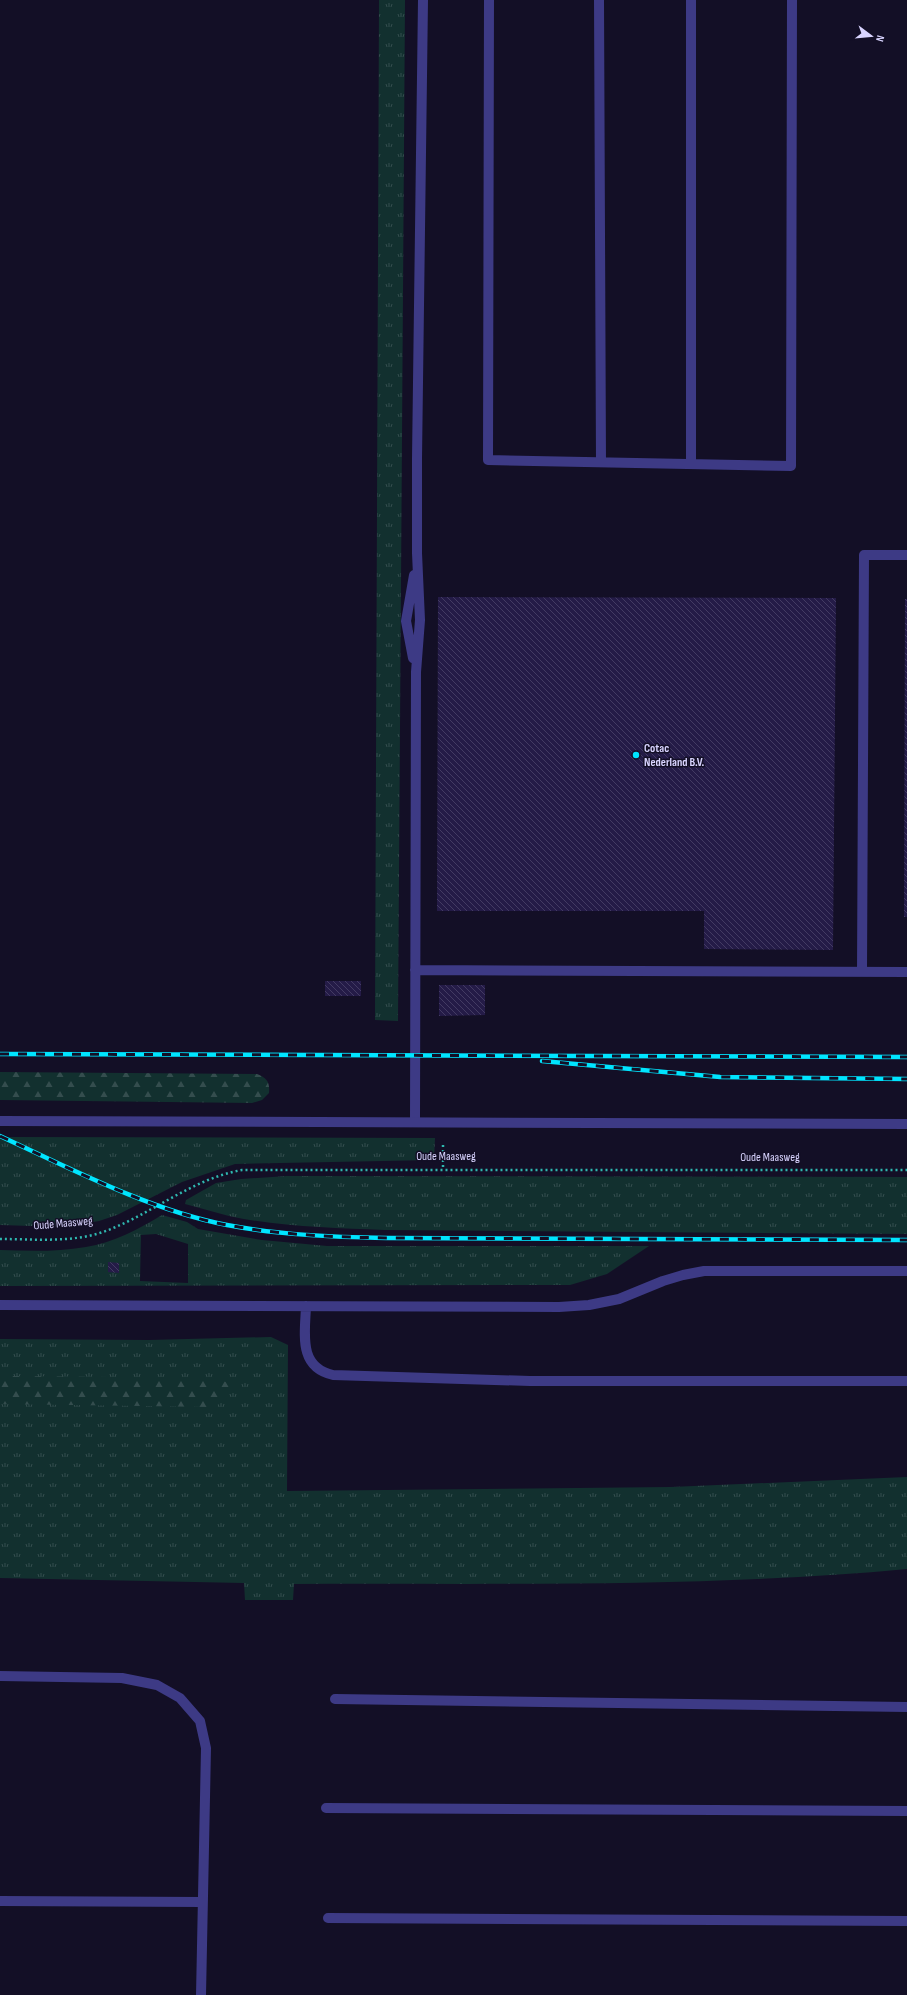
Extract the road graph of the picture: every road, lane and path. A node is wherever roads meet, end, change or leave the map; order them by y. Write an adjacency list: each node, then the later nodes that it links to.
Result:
1 (423, 0): 9 (street)
2 (490, 0): 6 (street)
3 (599, 0): 6 (street)
4 (691, 0): 7 (street)
5 (792, 0): 7 (street)
6 (601, 462): 7 (street)
7 (691, 464)
8 (907, 555): 10 (street)
9 (415, 970): 10 (street); 13 (street)
10 (862, 972): 11 (street)
11 (907, 972)
12 (0, 1121): 13 (street)
13 (415, 1121): 14 (street)
14 (907, 1124)
15 (907, 1170): 16 (path, Oude Maasweg)
16 (0, 1239)
17 (907, 1271): 19 (street)
18 (0, 1305): 19 (street)
19 (306, 1306): 20 (street)
20 (907, 1381)
21 (0, 1676): 27 (street)
22 (335, 1699): 23 (street)
23 (907, 1707)
24 (326, 1808): 25 (street)
25 (907, 1811)
26 (0, 1901): 27 (street)
27 (202, 1902): 30 (street)
28 (328, 1918): 29 (street)
29 (907, 1921)
30 (201, 1995)

